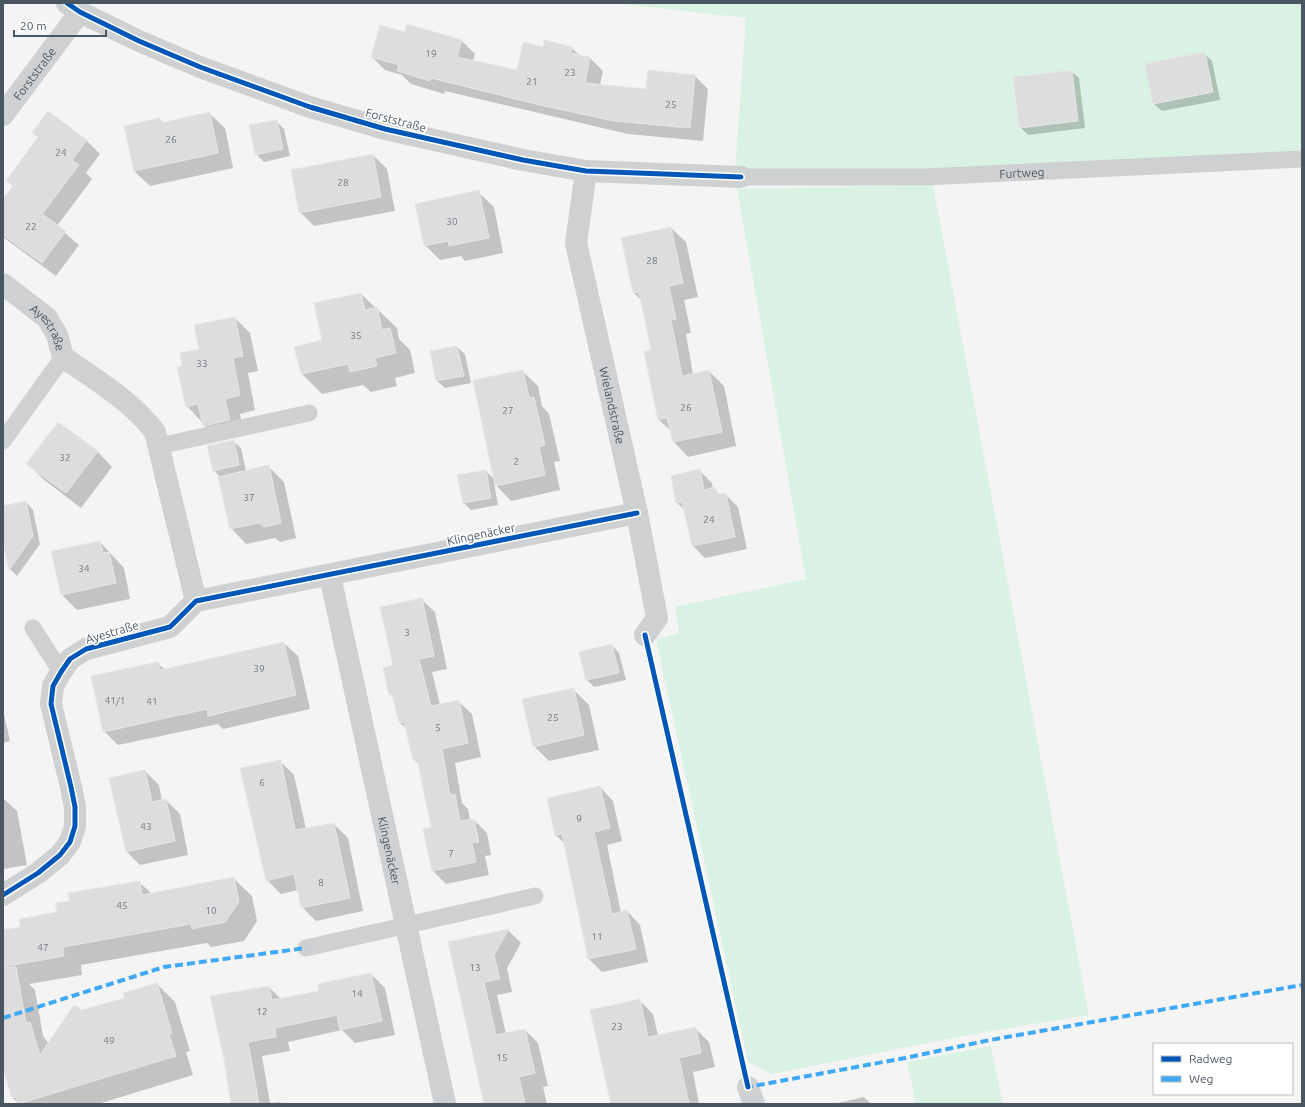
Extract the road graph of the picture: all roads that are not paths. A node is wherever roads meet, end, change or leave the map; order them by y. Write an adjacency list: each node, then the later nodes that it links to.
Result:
1 (78, 6): 2 (street, Forststraße); 4 (street, Forststraße)
2 (3, 115)
3 (1302, 159): 5 (lane, Furtweg)
4 (586, 171): 5 (street, Forststraße); 11 (street, Wielandstraße)
5 (741, 177)
6 (3, 284): 7 (street, Ayestraße)
7 (63, 357): 9 (lane); 10 (street, Ayestraße)
8 (309, 413): 10 (lane)
9 (3, 441)
10 (159, 446): 13 (street, Ayestraße)
11 (636, 513): 12 (street, Klingenäcker); 15 (street, Wielandstraße)
12 (330, 576): 13 (street); 19 (street, Klingenäcker)
13 (196, 601): 16 (street, Ayestraße)
14 (33, 628): 16 (lane)
15 (645, 635)
16 (61, 672): 17 (street, Ayestraße)
17 (3, 895)
18 (535, 896): 19 (lane)
19 (406, 926): 20 (lane); 21 (street, Klingenäcker)
20 (306, 948)
21 (445, 1104)

